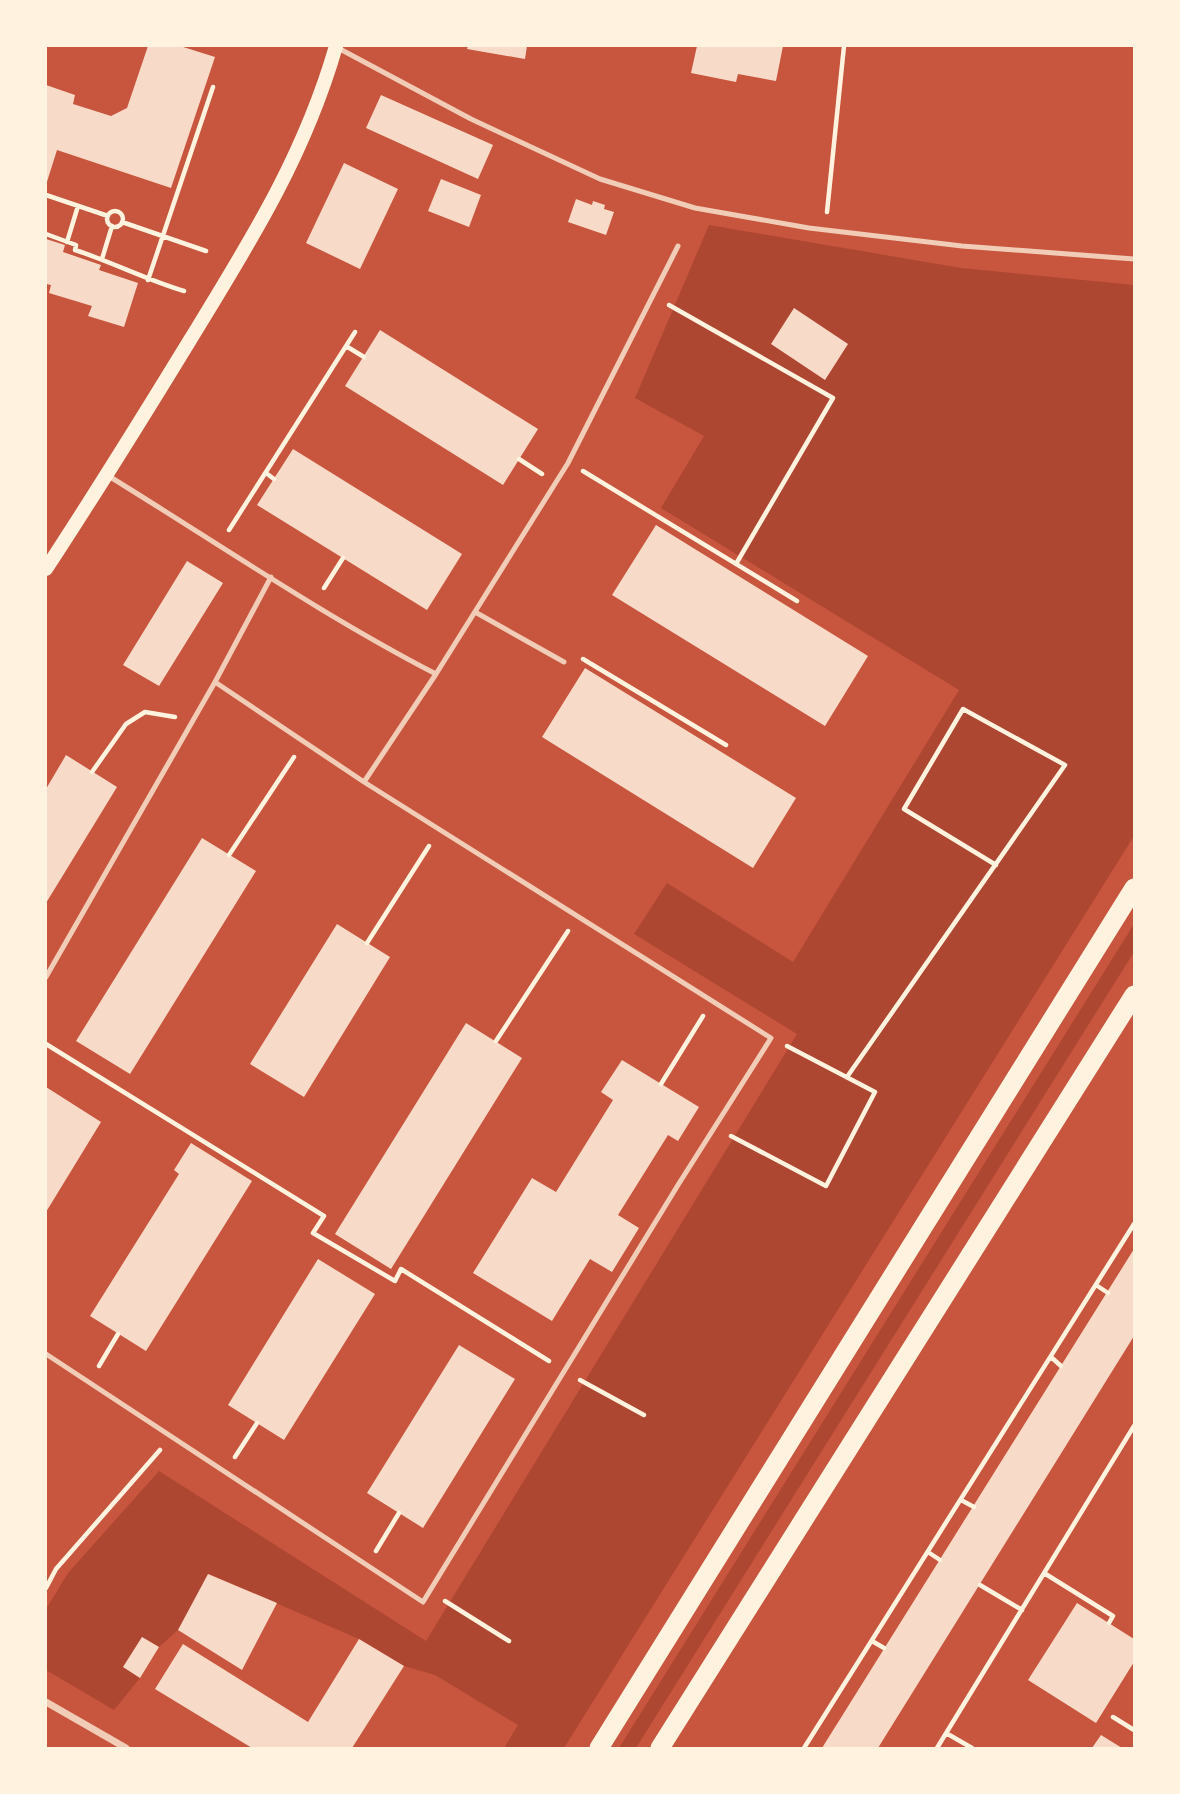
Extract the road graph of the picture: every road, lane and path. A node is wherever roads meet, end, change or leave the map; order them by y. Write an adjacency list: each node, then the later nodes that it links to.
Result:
1 (336, 46): 9 (lane); 25 (main road)
2 (844, 46): 9 (path)
3 (213, 87): 11 (path)
4 (46, 195): 5 (path)
5 (78, 206): 6 (path); 12 (path)
6 (108, 216): 7 (path); 8 (path)
7 (122, 222): 8 (path); 11 (path)
8 (113, 226): 15 (path)
9 (826, 230): 16 (lane)
10 (46, 234): 12 (path)
11 (163, 235): 14 (path); 17 (path)
12 (67, 242): 15 (path)
13 (678, 246): 19 (lane)
14 (206, 251)
15 (102, 259): 17 (path)
16 (1135, 259)
17 (148, 281): 18 (path)
18 (184, 291)
19 (653, 296): 23 (lane); 29 (path)
20 (355, 332): 21 (path)
21 (346, 346): 22 (path); 24 (path)
22 (363, 357)
23 (568, 463): 29 (path); 34 (lane)
24 (265, 473): 26 (path); 27 (path)
25 (107, 475): 27 (lane); 30 (main road)
26 (274, 478)
27 (220, 545): 31 (lane)
28 (343, 558): 33 (path)
29 (736, 564): 32 (path)
30 (46, 569)
31 (271, 577): 33 (lane); 38 (lane)
32 (797, 601)
33 (314, 604): 37 (lane)
34 (475, 612): 36 (lane); 37 (lane)
35 (581, 658): 41 (path)
36 (564, 662)
37 (436, 674): 43 (lane)
38 (215, 681): 39 (lane); 40 (lane)
39 (190, 725): 42 (path); 50 (lane)
40 (304, 741): 43 (lane); 45 (path)
41 (726, 745)
42 (92, 772)
43 (364, 782): 44 (lane)
44 (439, 830): 48 (lane); 49 (path)
45 (229, 855)
46 (996, 865): 46 (path); 56 (path)
47 (1135, 888): 93 (highway)
48 (577, 916): 52 (lane); 54 (path)
49 (367, 943)
50 (46, 976)
51 (1135, 995): 94 (highway)
52 (713, 1001): 53 (lane); 57 (path)
53 (771, 1038): 56 (path); 58 (lane)
54 (496, 1041)
55 (46, 1044): 66 (path)
56 (846, 1077): 58 (path)
57 (661, 1084)
58 (714, 1128): 66 (lane)
59 (1135, 1224): 60 (path)
60 (1096, 1285): 61 (path); 64 (path)
61 (1108, 1293)
62 (118, 1334): 67 (path)
63 (46, 1354): 67 (lane)
64 (1051, 1357): 65 (path); 73 (path)
65 (1061, 1366)
66 (564, 1371): 68 (path); 82 (lane)
67 (89, 1382): 71 (lane)
68 (644, 1415)
69 (257, 1423): 72 (path)
70 (1135, 1426): 79 (path)
71 (172, 1437): 72 (lane); 81 (path)
72 (226, 1472): 78 (lane)
73 (961, 1500): 74 (path); 76 (path)
74 (974, 1507)
75 (400, 1513): 78 (path)
76 (928, 1552): 77 (path); 86 (path)
77 (940, 1560)
78 (367, 1565): 82 (lane)
79 (1044, 1573): 83 (path); 84 (path)
80 (980, 1585): 83 (path)
81 (46, 1588)
82 (429, 1592): 85 (path)
83 (1022, 1610): 91 (path)
84 (1109, 1623)
85 (509, 1641)
86 (872, 1641): 87 (path); 95 (path)
87 (884, 1648)
88 (46, 1702): 92 (street)
89 (1113, 1717): 90 (path)
90 (1135, 1730)
91 (946, 1733): 96 (path); 97 (path)
92 (126, 1748)
93 (599, 1748)
94 (660, 1748)
95 (804, 1748)
96 (937, 1748)
97 (972, 1748)

